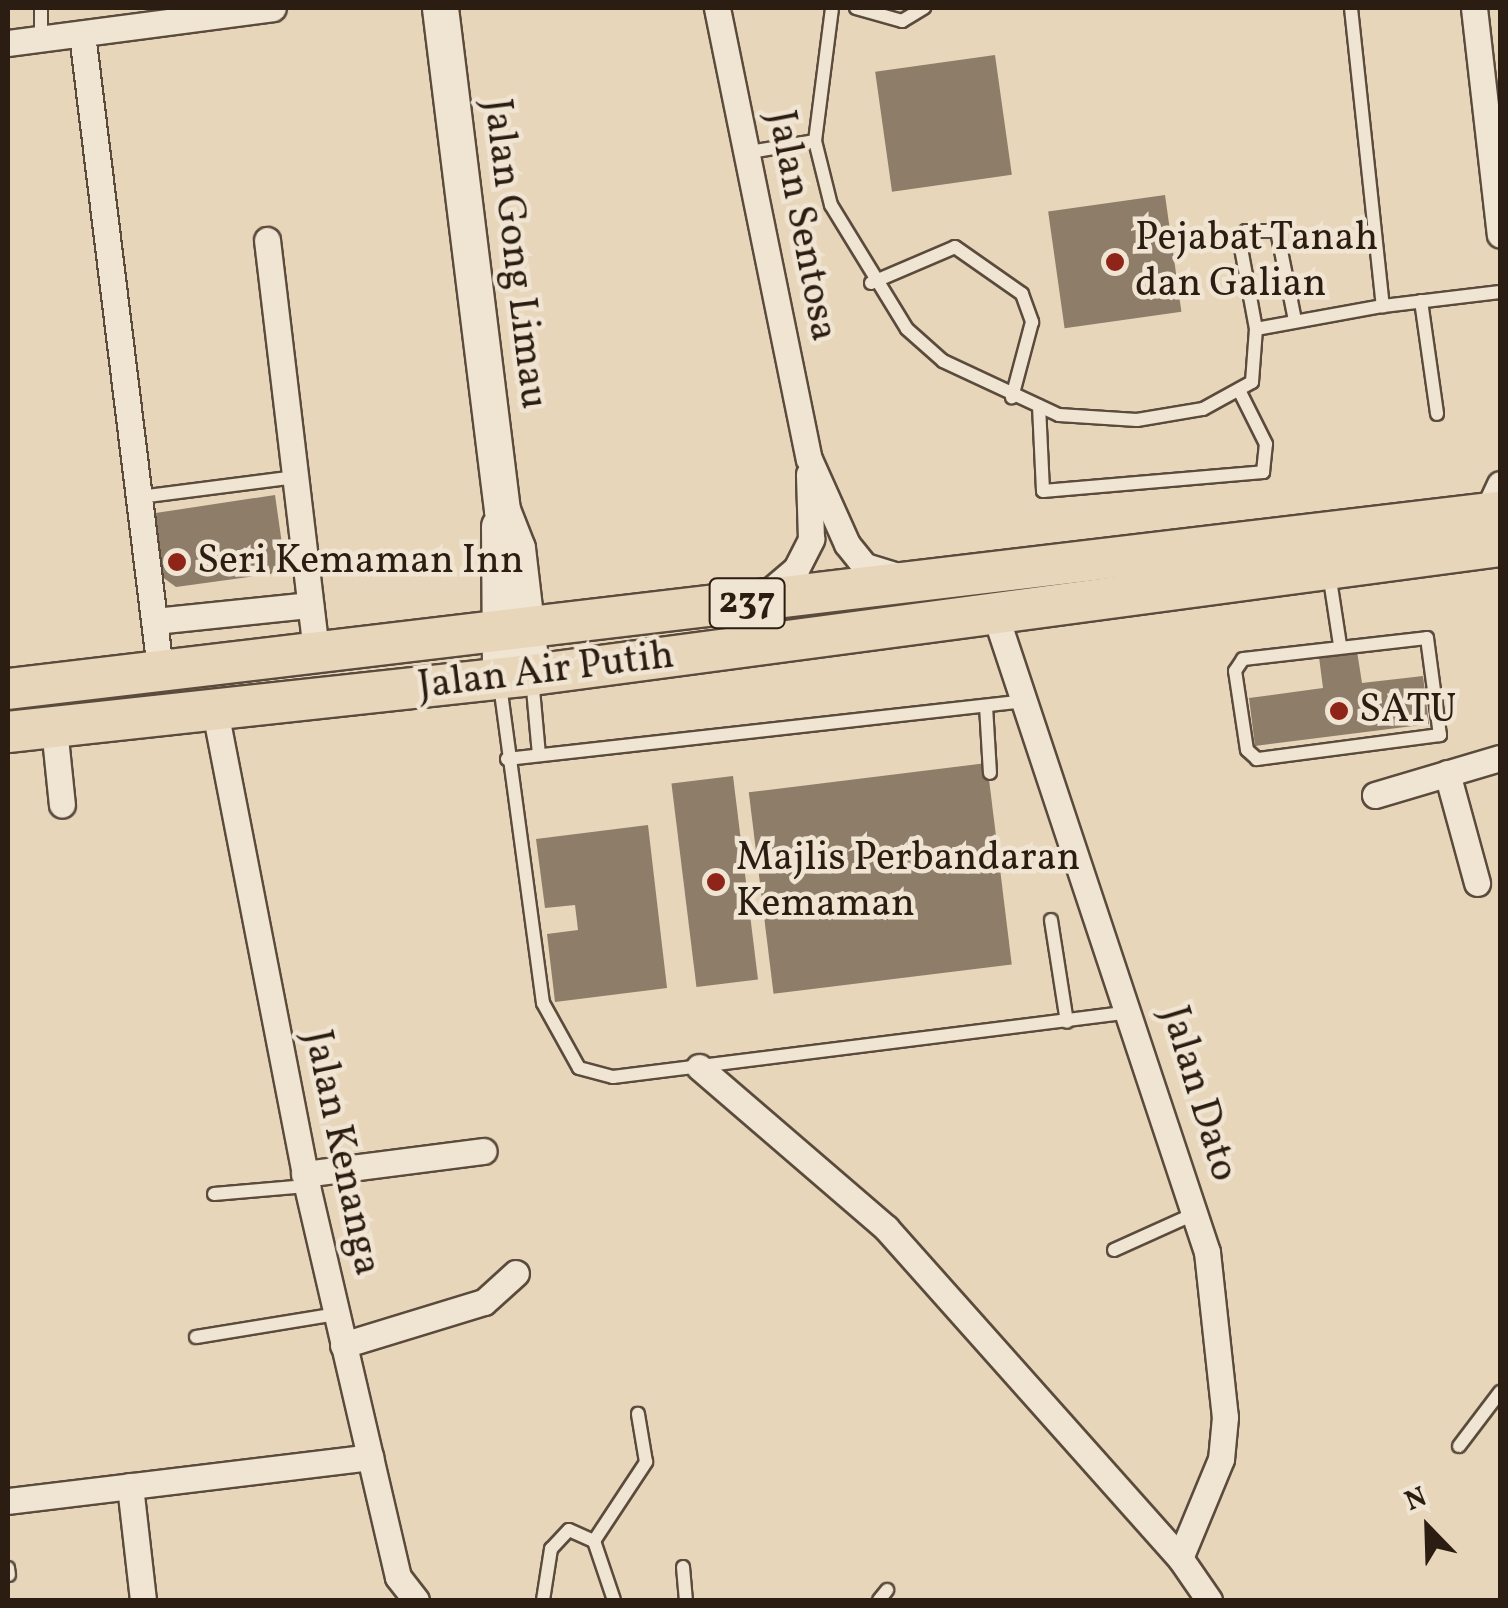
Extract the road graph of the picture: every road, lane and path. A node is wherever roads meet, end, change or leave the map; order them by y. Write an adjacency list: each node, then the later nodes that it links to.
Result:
1 (41, 8): 11 (lane)
2 (273, 8): 10 (street)
3 (440, 8): 37 (street, Jalan Gong Limau)
4 (717, 8): 14 (street, Jalan Sentosa)
5 (832, 8): 13 (lane)
6 (856, 8): 7 (lane)
7 (924, 8)
8 (1352, 8): 20 (lane)
9 (1474, 8): 15 (street)
10 (82, 34): 11 (street); 29 (street)
11 (41, 40): 12 (street)
12 (8, 44)
13 (815, 141): 14 (lane); 17 (lane)
14 (750, 152): 27 (street, Jalan Sentosa)
15 (1500, 236)
16 (268, 240): 28 (street)
17 (871, 283): 24 (lane); 24 (lane)
18 (1500, 292): 19 (lane)
19 (1421, 301): 20 (lane); 26 (lane)
20 (1383, 306): 21 (lane)
21 (1294, 320): 22 (lane); 22 (lane)
22 (1256, 329): 23 (lane)
23 (1241, 394): 25 (lane); 25 (lane)
24 (1012, 397): 25 (lane)
25 (1040, 406)
26 (1437, 414)
27 (808, 459): 32 (street); 33 (street)
28 (296, 477): 29 (lane); 34 (street)
29 (140, 497): 36 (street)
30 (1497, 514): 31 (main road, Jalan Air Putih / 237); 32 (main road, Jalan Air Putih / 237)
31 (1328, 572): 35 (main road, Jalan Air Putih / 237); 38 (lane)
32 (928, 579): 33 (main road, Jalan Air Putih / 237)
33 (751, 602): 37 (main road, Jalan Air Putih / 237)
34 (310, 605): 36 (street); 39 (street)
35 (994, 611): 41 (main road, Jalan Air Putih / 237); 43 (street, Jalan Dato)
36 (156, 622): 40 (street)
37 (513, 629): 39 (main road, Jalan Air Putih / 237); 41 (street, Jalan Gong Limau)
38 (1340, 645): 38 (lane)
39 (316, 652): 40 (main road, Jalan Air Putih / 237)
40 (160, 669): 42 (main road, Jalan Air Putih / 237)
41 (516, 678): 45 (main road, Jalan Air Putih / 237); 48 (lane); 50 (lane)
42 (8, 689)
43 (1027, 701): 44 (lane); 57 (street, Jalan Dato)
44 (986, 706): 48 (lane); 51 (lane)
45 (215, 711): 46 (main road, Jalan Air Putih / 237); 61 (street, Jalan Kenanga)
46 (54, 728): 47 (main road, Jalan Air Putih / 237); 54 (street)
47 (8, 732)
48 (539, 755): 50 (lane)
49 (1500, 758): 52 (street)
50 (507, 759): 59 (lane)
51 (990, 774)
52 (1447, 774): 53 (street); 55 (street)
53 (1375, 796)
54 (62, 806)
55 (1477, 882)
56 (1051, 920): 58 (lane)
57 (1134, 1012): 58 (lane); 63 (street, Jalan Dato)
58 (1068, 1022): 59 (lane)
59 (700, 1068): 76 (street)
60 (484, 1152): 61 (street)
61 (306, 1180): 62 (lane); 66 (street, Jalan Kenanga)
62 (214, 1194)
63 (1196, 1212): 64 (lane); 76 (street, Jalan Dato)
64 (1114, 1250)
65 (516, 1273): 68 (street)
66 (336, 1314): 67 (lane); 68 (street, Jalan Kenanga)
67 (196, 1337)
68 (344, 1345): 72 (street, Jalan Kenanga)
69 (1500, 1392): 71 (lane)
70 (638, 1414): 75 (lane)
71 (1458, 1446)
72 (370, 1457): 73 (street); 81 (street, Jalan Kenanga)
73 (130, 1486): 74 (street); 80 (street)
74 (8, 1502)
75 (594, 1541): 82 (lane); 83 (lane)
76 (1180, 1558): 85 (street)
77 (8, 1568): 79 (lane)
78 (683, 1568): 84 (lane)
79 (9, 1576)
80 (143, 1600)
81 (416, 1600)
82 (542, 1600)
83 (614, 1600)
84 (686, 1600)
85 (1209, 1600)

